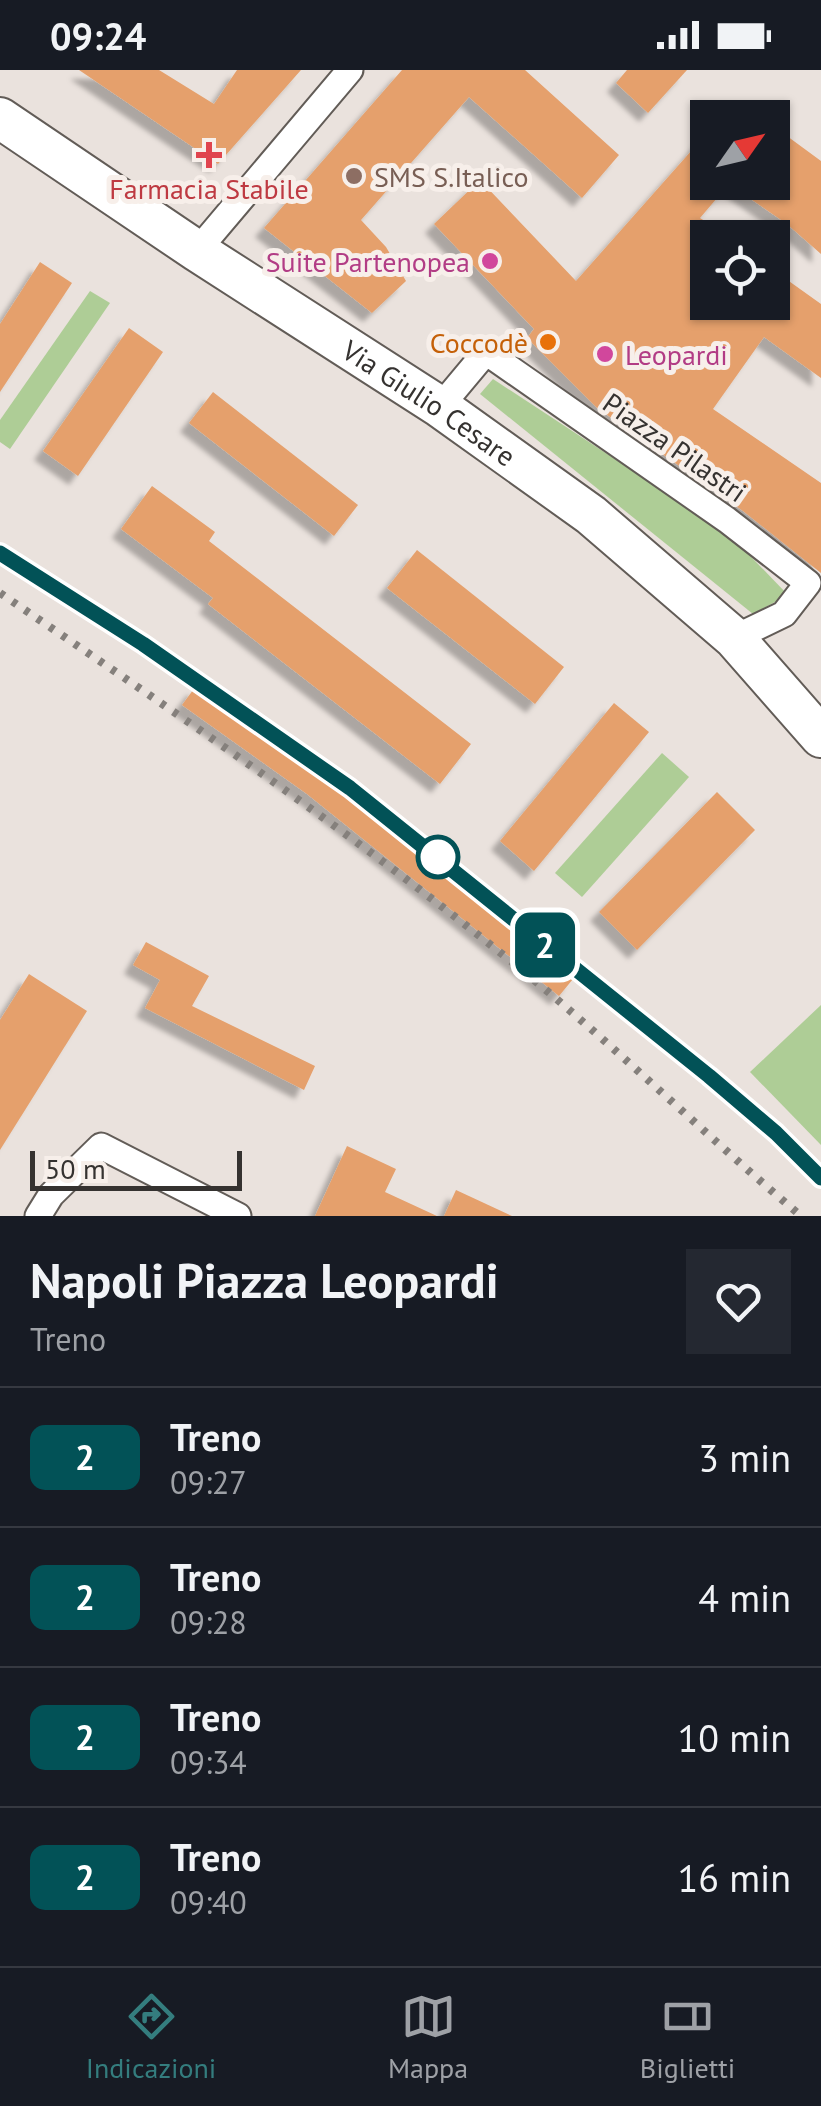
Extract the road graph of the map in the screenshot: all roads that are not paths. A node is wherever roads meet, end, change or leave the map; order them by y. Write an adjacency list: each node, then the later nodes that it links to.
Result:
1 (350, 70): 3 (street)
2 (0, 118): 3 (main road, Via Giulio Cesare)
3 (197, 250): 4 (main road, Via Giulio Cesare)
4 (440, 407): 5 (main road, Via Giulio Cesare); 5 (street, Piazza Pilastri)
5 (734, 638): 6 (main road, Via Giulio Cesare)
6 (821, 737)
7 (38, 1216): 8 (street)
8 (238, 1216)

